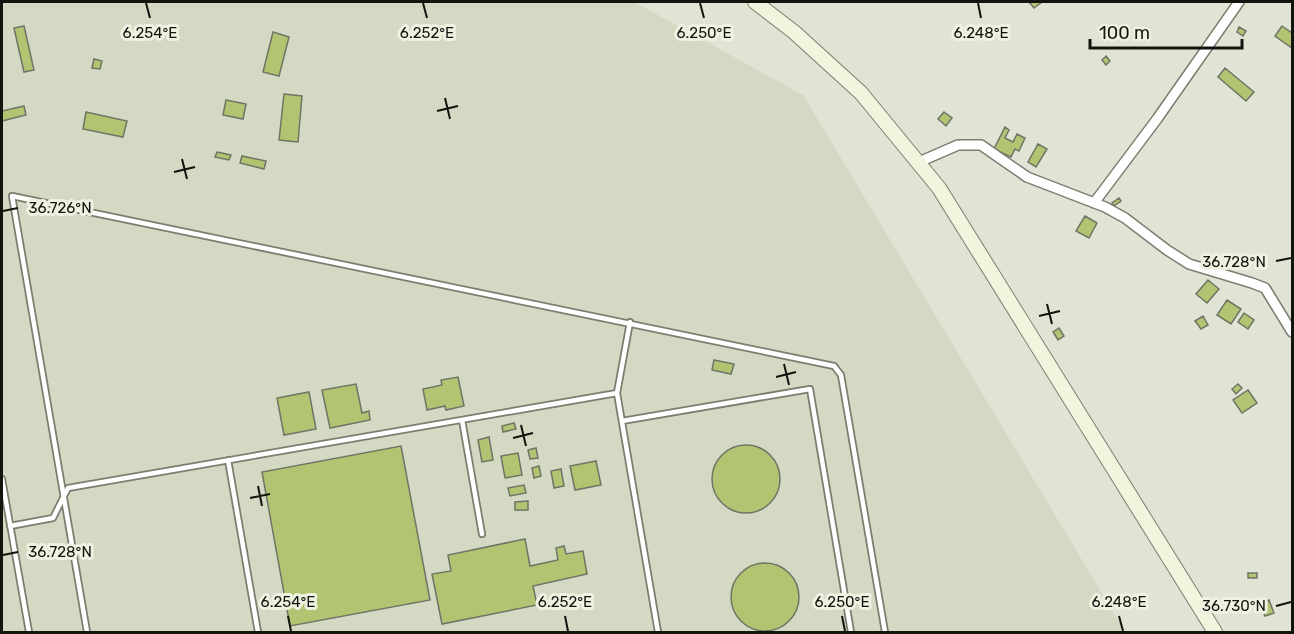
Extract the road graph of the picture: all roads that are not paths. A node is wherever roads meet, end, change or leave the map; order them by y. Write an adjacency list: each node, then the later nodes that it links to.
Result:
1 (755, 2): 3 (main road)
2 (1239, 2): 4 (street)
3 (919, 162): 4 (street); 21 (main road)
4 (1094, 203): 6 (street)
5 (630, 322): 7 (lane); 12 (lane); 20 (lane)
6 (1293, 332)
7 (617, 393): 8 (lane); 9 (lane)
8 (462, 420): 10 (lane); 14 (lane)
9 (622, 421): 18 (lane); 19 (lane)
10 (228, 460): 12 (lane); 17 (lane)
11 (2, 478): 13 (lane)
12 (64, 496): 13 (lane); 16 (lane)
13 (10, 526): 15 (lane)
14 (482, 534)
15 (29, 633)
16 (87, 633)
17 (258, 633)
18 (658, 633)
19 (852, 633)
20 (885, 633)
21 (1215, 633)

